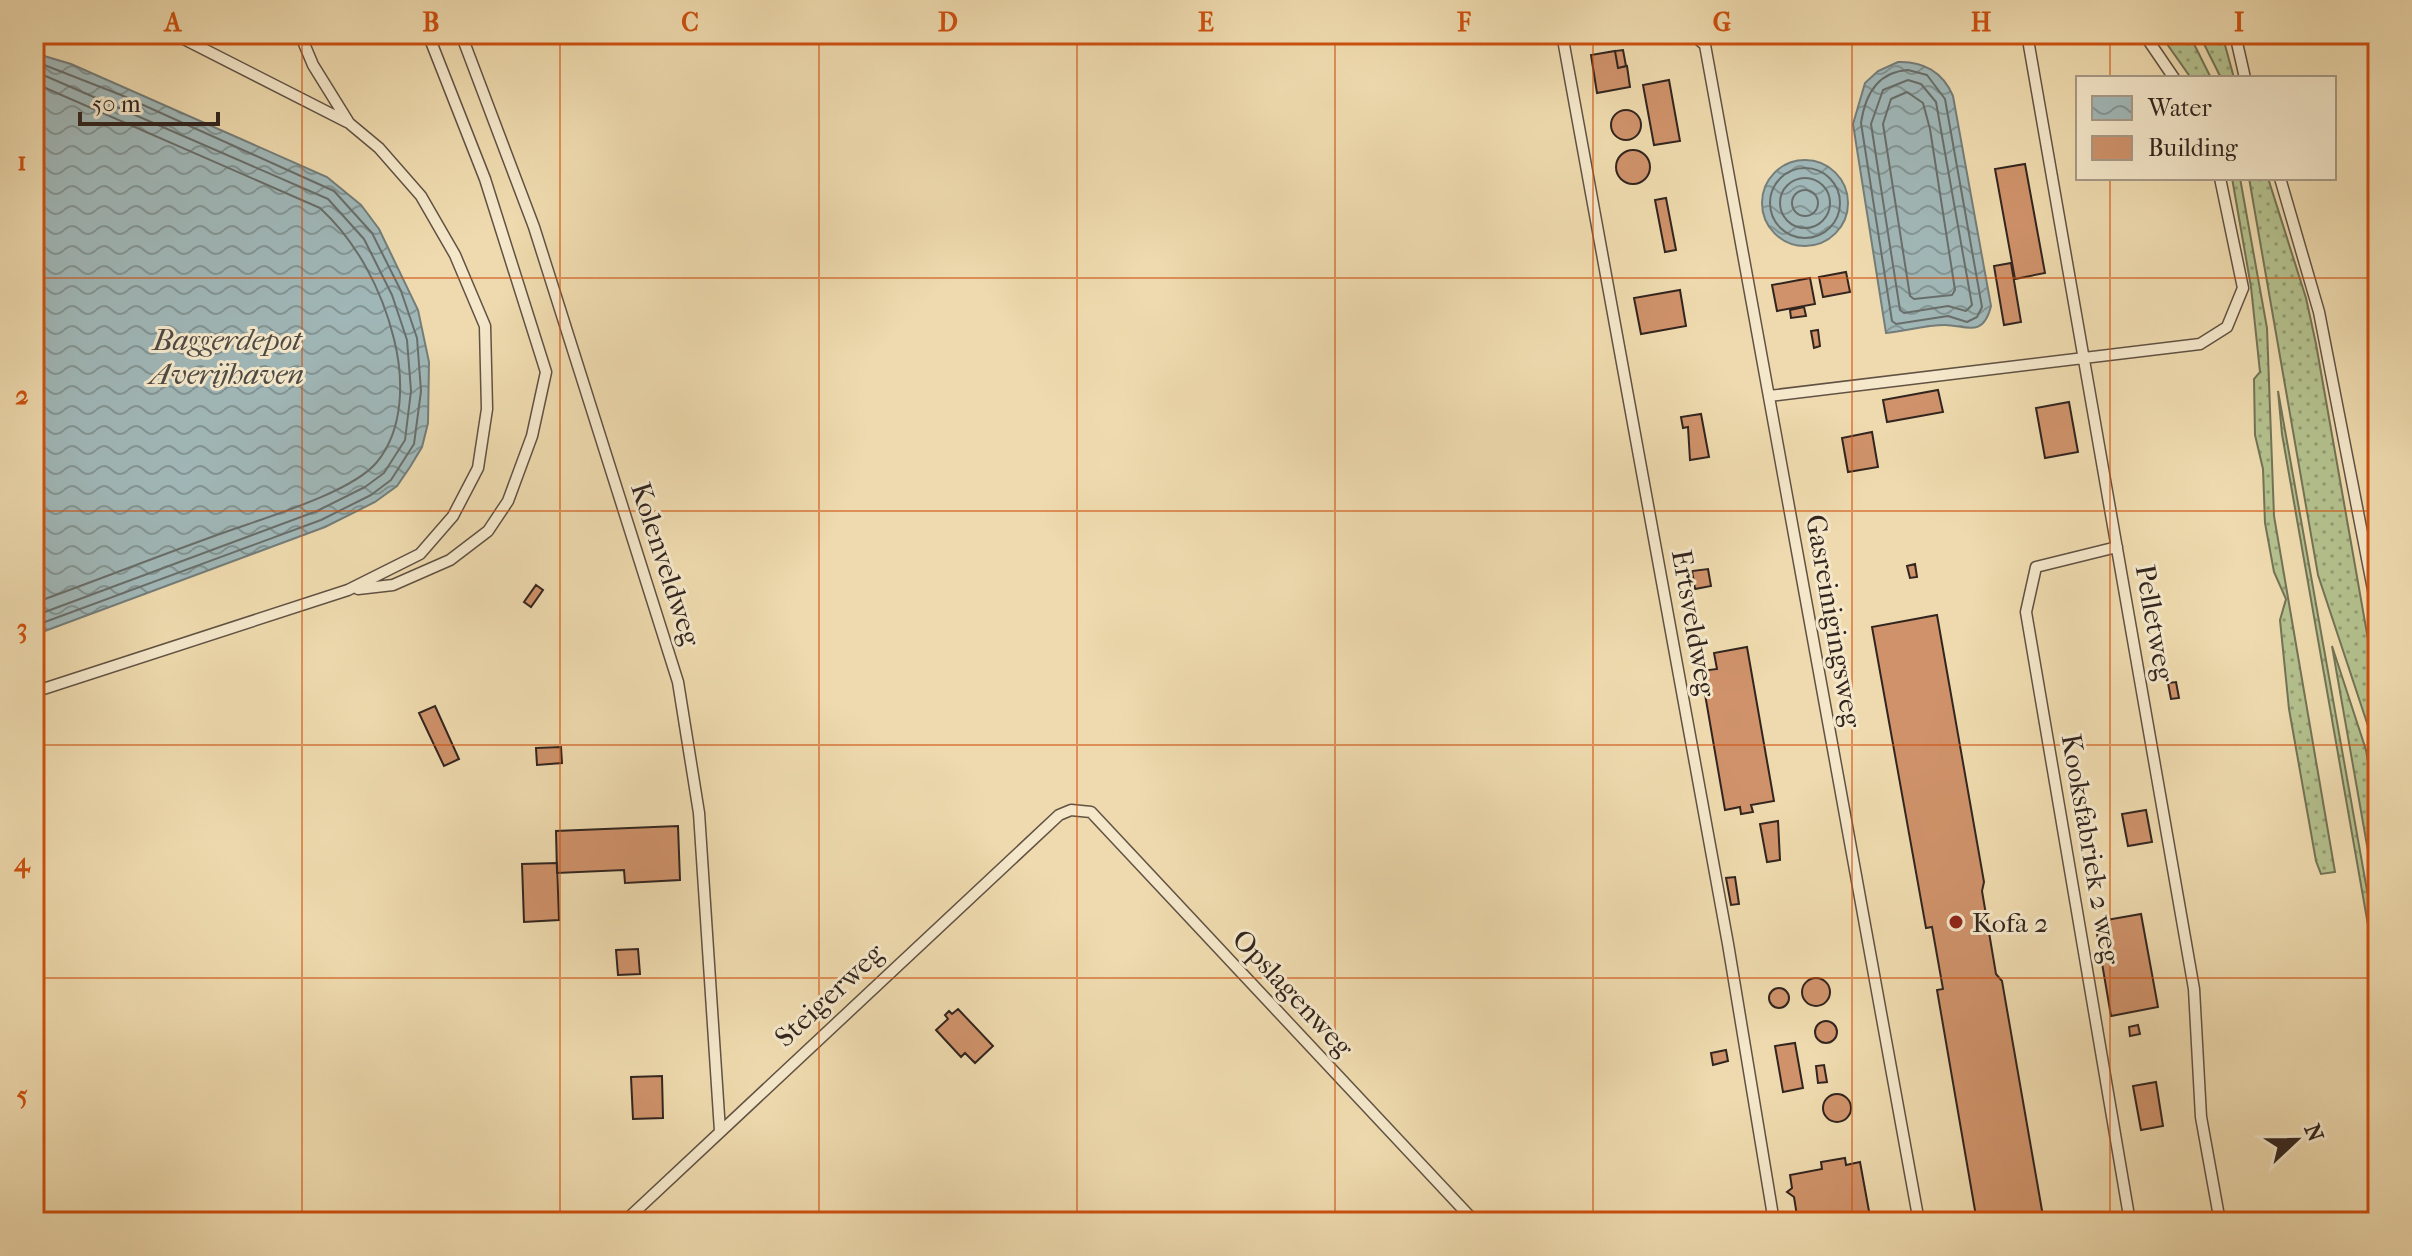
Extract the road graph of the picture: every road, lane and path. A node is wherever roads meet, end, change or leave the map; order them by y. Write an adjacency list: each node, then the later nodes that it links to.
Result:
1 (174, 34): 12 (lane)
2 (300, 34): 12 (lane)
3 (428, 34): 20 (lane)
4 (461, 34): 24 (lane, Kolenveldweg)
5 (1562, 34): 27 (lane, Ertsveldweg)
6 (1692, 34): 18 (lane, Gasreinigingsweg)
7 (2027, 34): 17 (lane, Pelletweg)
8 (2144, 34): 10 (lane)
9 (2235, 34): 11 (lane)
10 (2173, 76)
11 (2245, 76)
12 (349, 123): 20 (lane)
13 (2220, 180): 17 (lane)
14 (2281, 180): 21 (lane)
15 (2374, 334): 16 (path)
16 (2378, 356)
17 (2084, 357): 18 (lane); 19 (lane, Pelletweg)
18 (1769, 396): 28 (lane, Gasreinigingsweg)
19 (2117, 547): 29 (lane, Kooksfabriek 2 weg); 30 (lane, Pelletweg)
20 (348, 590): 22 (lane)
21 (2378, 615)
22 (34, 692)
23 (1071, 810): 24 (lane, Steigerweg); 26 (lane, Opslagenweg)
24 (720, 1131): 25 (lane, Steigerweg)
25 (624, 1222)
26 (1475, 1222)
27 (1774, 1222)
28 (1919, 1222)
29 (2130, 1222)
30 (2220, 1222)

